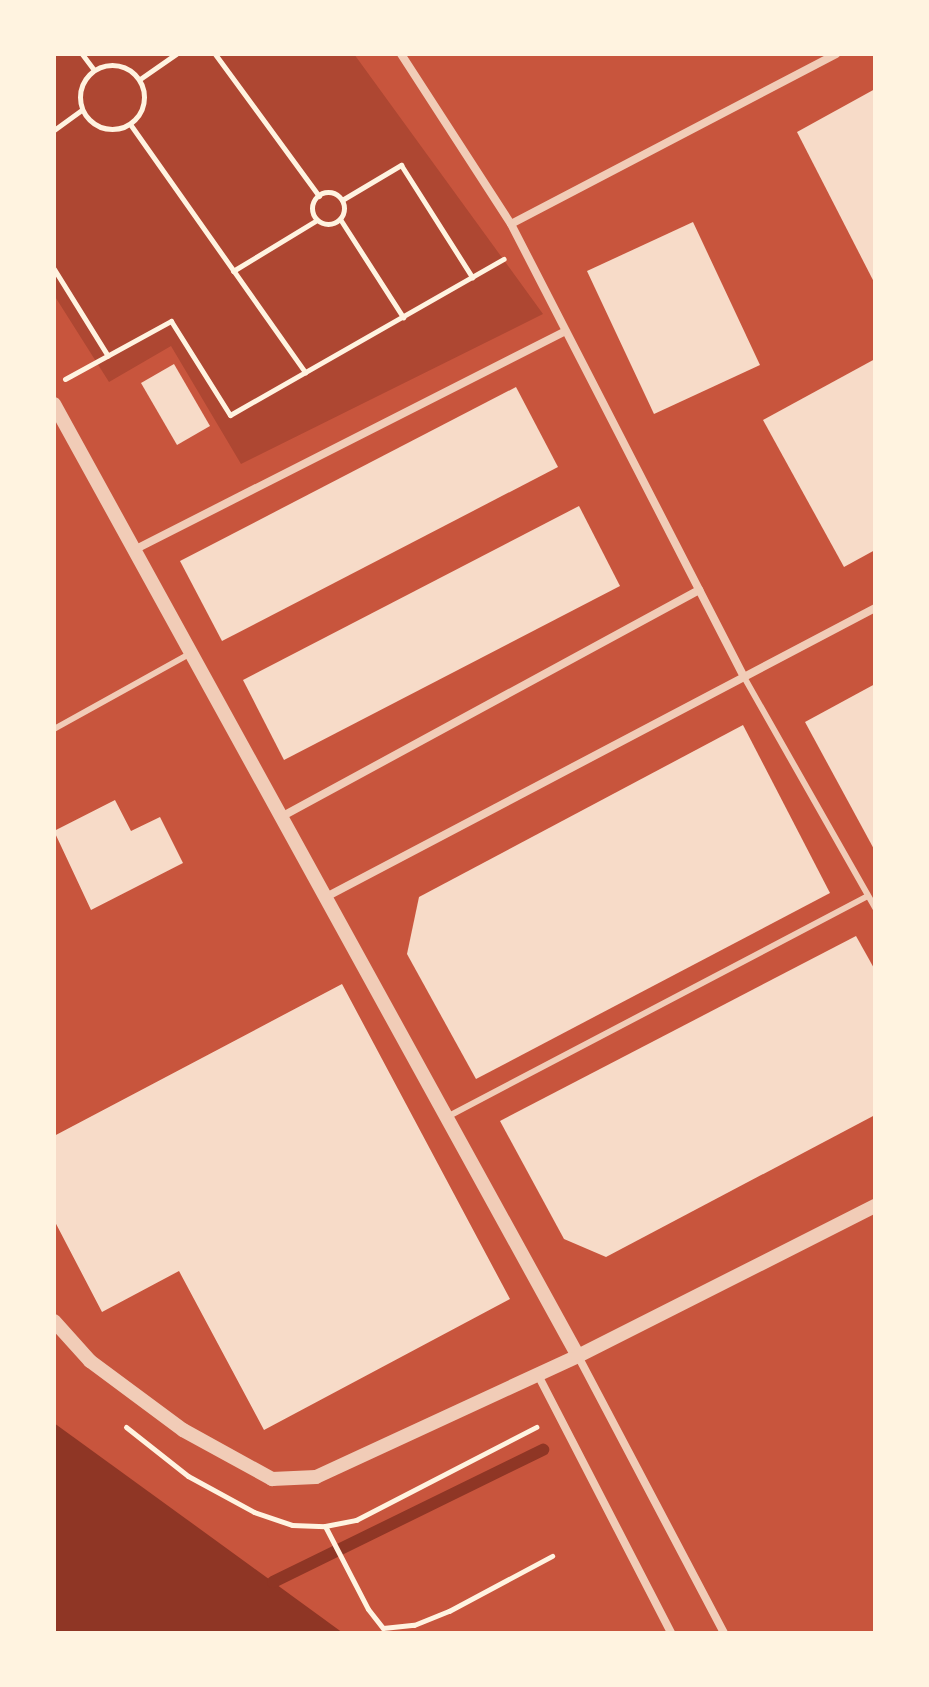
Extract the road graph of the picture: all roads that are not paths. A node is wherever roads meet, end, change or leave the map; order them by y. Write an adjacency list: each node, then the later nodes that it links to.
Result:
1 (401, 54): 3 (street)
2 (836, 54): 3 (street)
3 (511, 224): 4 (street)
4 (565, 331): 6 (street); 7 (street)
5 (54, 404): 6 (street)
6 (134, 550): 9 (street)
7 (699, 590): 10 (street); 12 (street)
8 (875, 608): 10 (street)
9 (191, 653): 11 (lane); 12 (street)
10 (744, 677): 13 (lane); 14 (street)
11 (54, 729)
12 (281, 817): 14 (street)
13 (868, 896): 15 (lane); 16 (lane)
14 (326, 897): 16 (street)
15 (875, 908)
16 (447, 1117): 19 (street)
17 (875, 1206): 19 (street)
18 (54, 1321): 20 (street)
19 (578, 1356): 20 (street); 22 (street)
20 (538, 1375): 21 (street)
21 (671, 1633)
22 (724, 1633)

